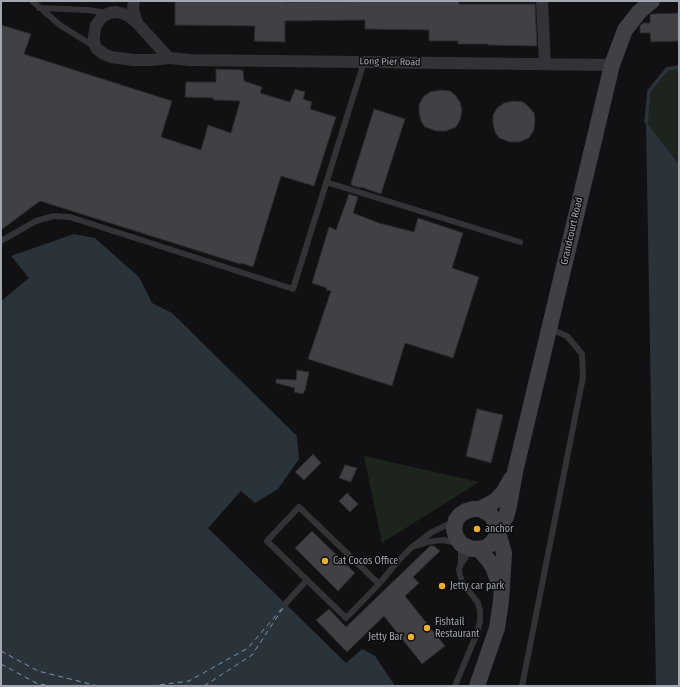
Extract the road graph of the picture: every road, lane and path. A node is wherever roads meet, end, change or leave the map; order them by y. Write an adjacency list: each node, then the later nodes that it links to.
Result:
1 (32, 1): 5 (lane)
2 (134, 1): 7 (street)
3 (542, 1): 11 (street)
4 (652, 1): 12 (street, Grandcourt Road)
5 (39, 8): 6 (lane); 8 (lane)
6 (109, 13): 7 (street); 8 (street)
7 (137, 23): 9 (street)
8 (97, 49): 9 (street, Long Pier Road)
9 (169, 58): 10 (street, Long Pier Road)
10 (364, 62): 11 (street, Long Pier Road); 13 (lane)
11 (545, 64): 12 (street, Long Pier Road)
12 (612, 65): 16 (street, Grandcourt Road)
13 (326, 182): 14 (lane); 15 (lane)
14 (1, 241)
15 (520, 242)
16 (549, 329): 17 (street, Grandcourt Road); 30 (lane)
17 (515, 472): 18 (street); 20 (street)
18 (480, 509): 19 (street); 20 (street)
19 (456, 520): 21 (lane); 22 (street)
20 (498, 529): 22 (street); 26 (street)
21 (412, 547): 22 (lane); 25 (lane)
22 (470, 547): 23 (lane); 23 (lane); 26 (street)
23 (461, 564): 28 (lane)
24 (307, 580): 25 (lane); 25 (lane); 27 (lane)
25 (379, 584)
26 (501, 601): 29 (street)
27 (285, 604)
28 (456, 686)
29 (477, 686)
30 (522, 686)

